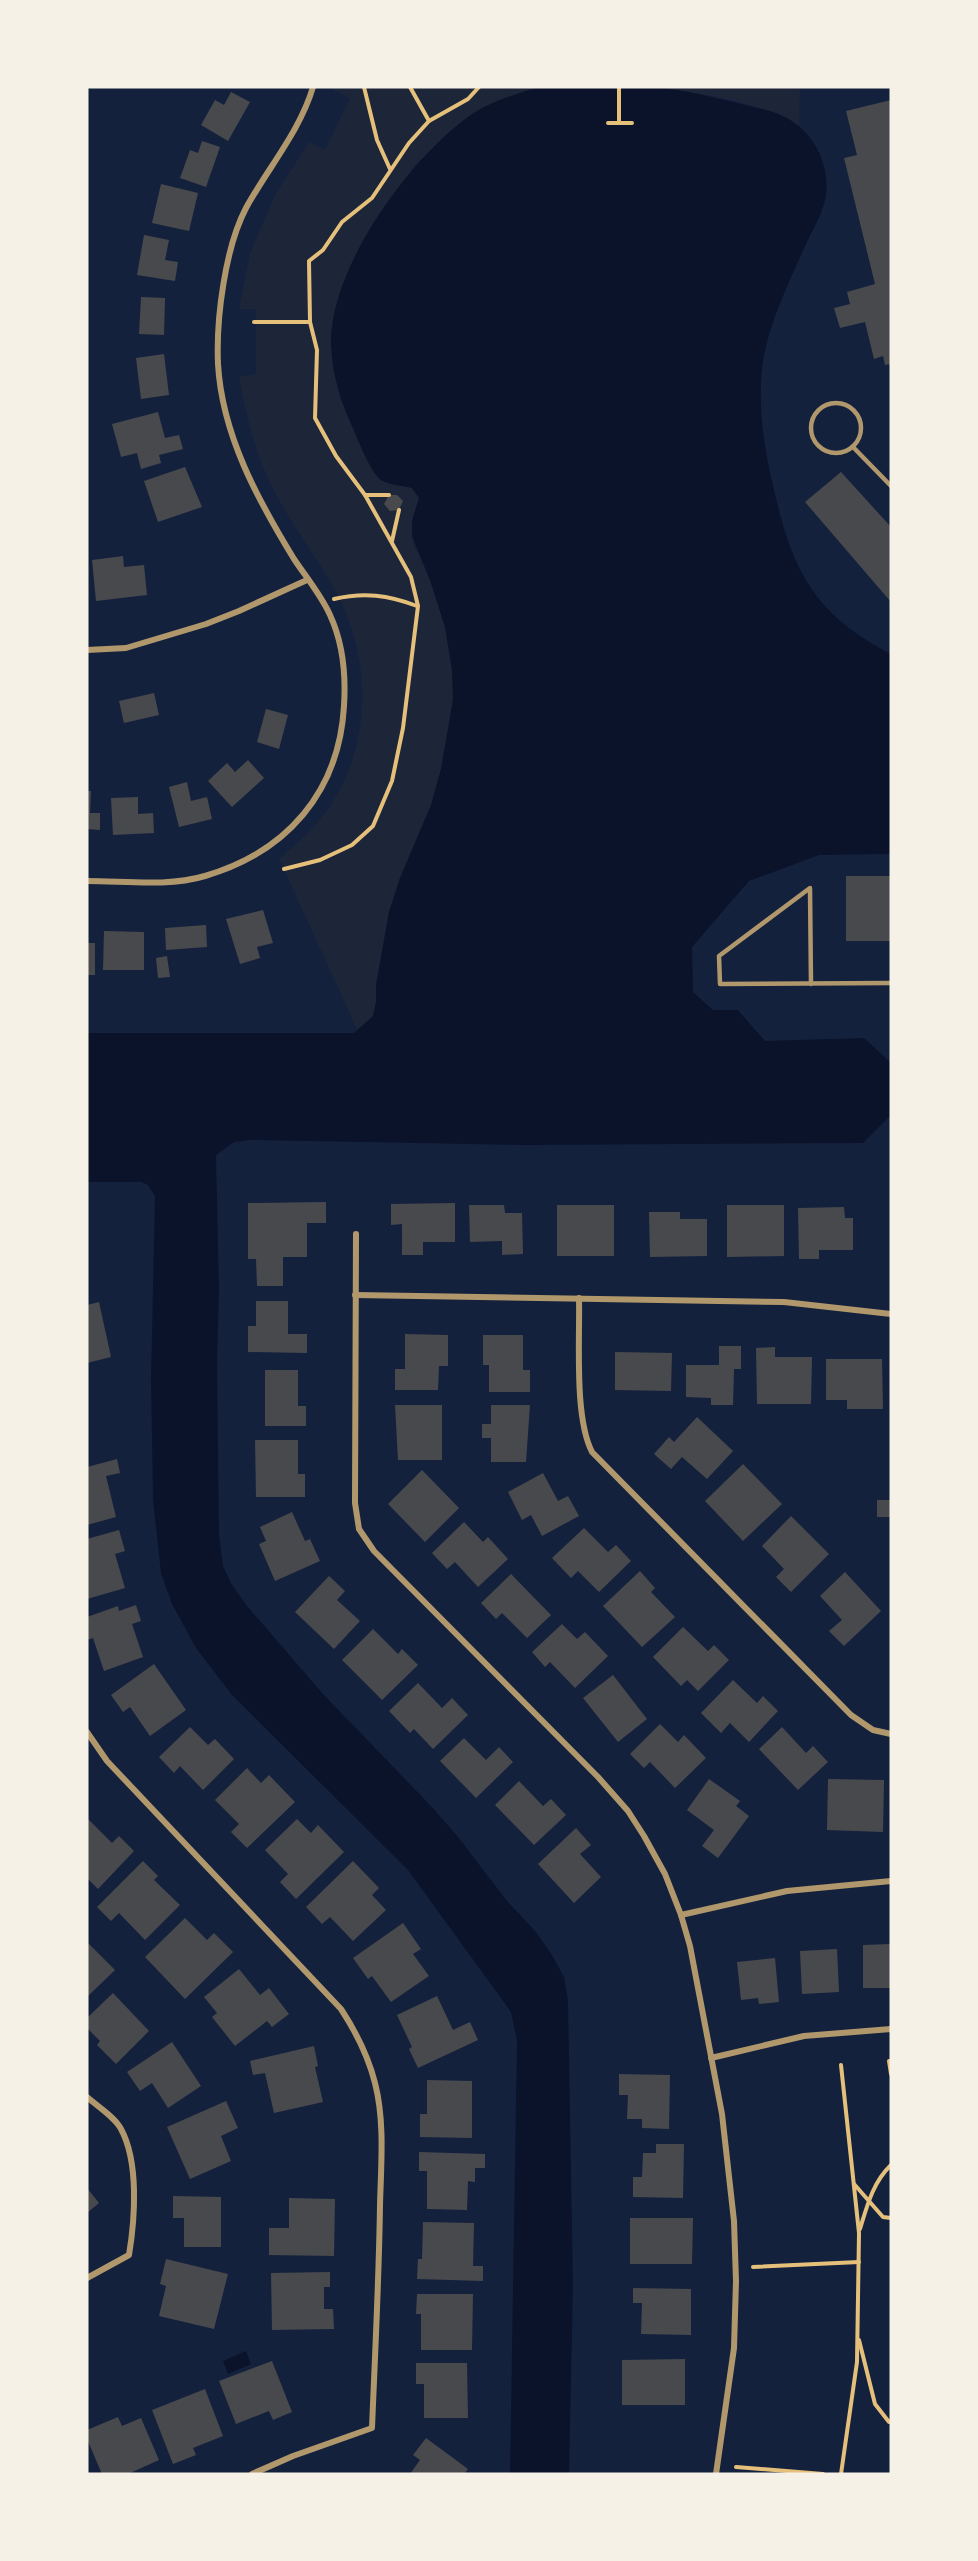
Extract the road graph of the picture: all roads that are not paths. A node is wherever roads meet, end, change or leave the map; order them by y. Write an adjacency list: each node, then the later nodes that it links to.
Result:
1 (313, 87): 4 (street)
2 (853, 447): 2 (lane); 3 (lane)
3 (891, 486)
4 (308, 580): 5 (street); 6 (street)
5 (87, 650)
6 (87, 881)
7 (891, 983): 8 (lane)
8 (811, 984): 8 (lane)
9 (356, 1234): 10 (street)
10 (355, 1295): 11 (street); 16 (street)
11 (579, 1298): 12 (street); 14 (street)
12 (891, 1314)
13 (87, 1732): 21 (street)
14 (891, 1734)
15 (891, 1881): 16 (street)
16 (681, 1915): 18 (street)
17 (891, 2029): 18 (street)
18 (711, 2058): 22 (street)
19 (87, 2097): 20 (street)
20 (87, 2278)
21 (252, 2474)
22 (716, 2474)

